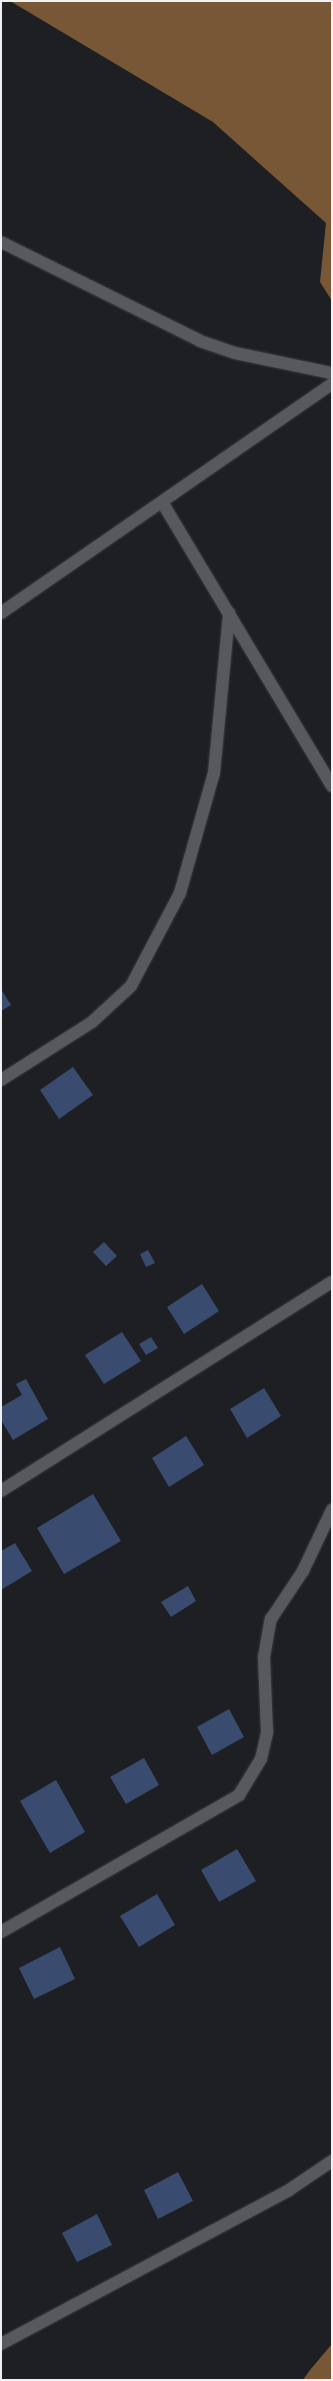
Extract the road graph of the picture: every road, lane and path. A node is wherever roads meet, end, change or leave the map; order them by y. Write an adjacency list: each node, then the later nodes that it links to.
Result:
1 (1, 243): 2 (street)
2 (332, 373)
3 (332, 384): 4 (street)
4 (162, 502): 5 (street); 6 (street)
5 (1, 612)
6 (229, 613): 7 (street); 8 (street)
7 (332, 786)
8 (1, 1080)
9 (332, 1282): 10 (street)
10 (1, 1491)
11 (332, 1510): 12 (street)
12 (1, 1932)
13 (332, 2161): 14 (street)
14 (1, 2344)

